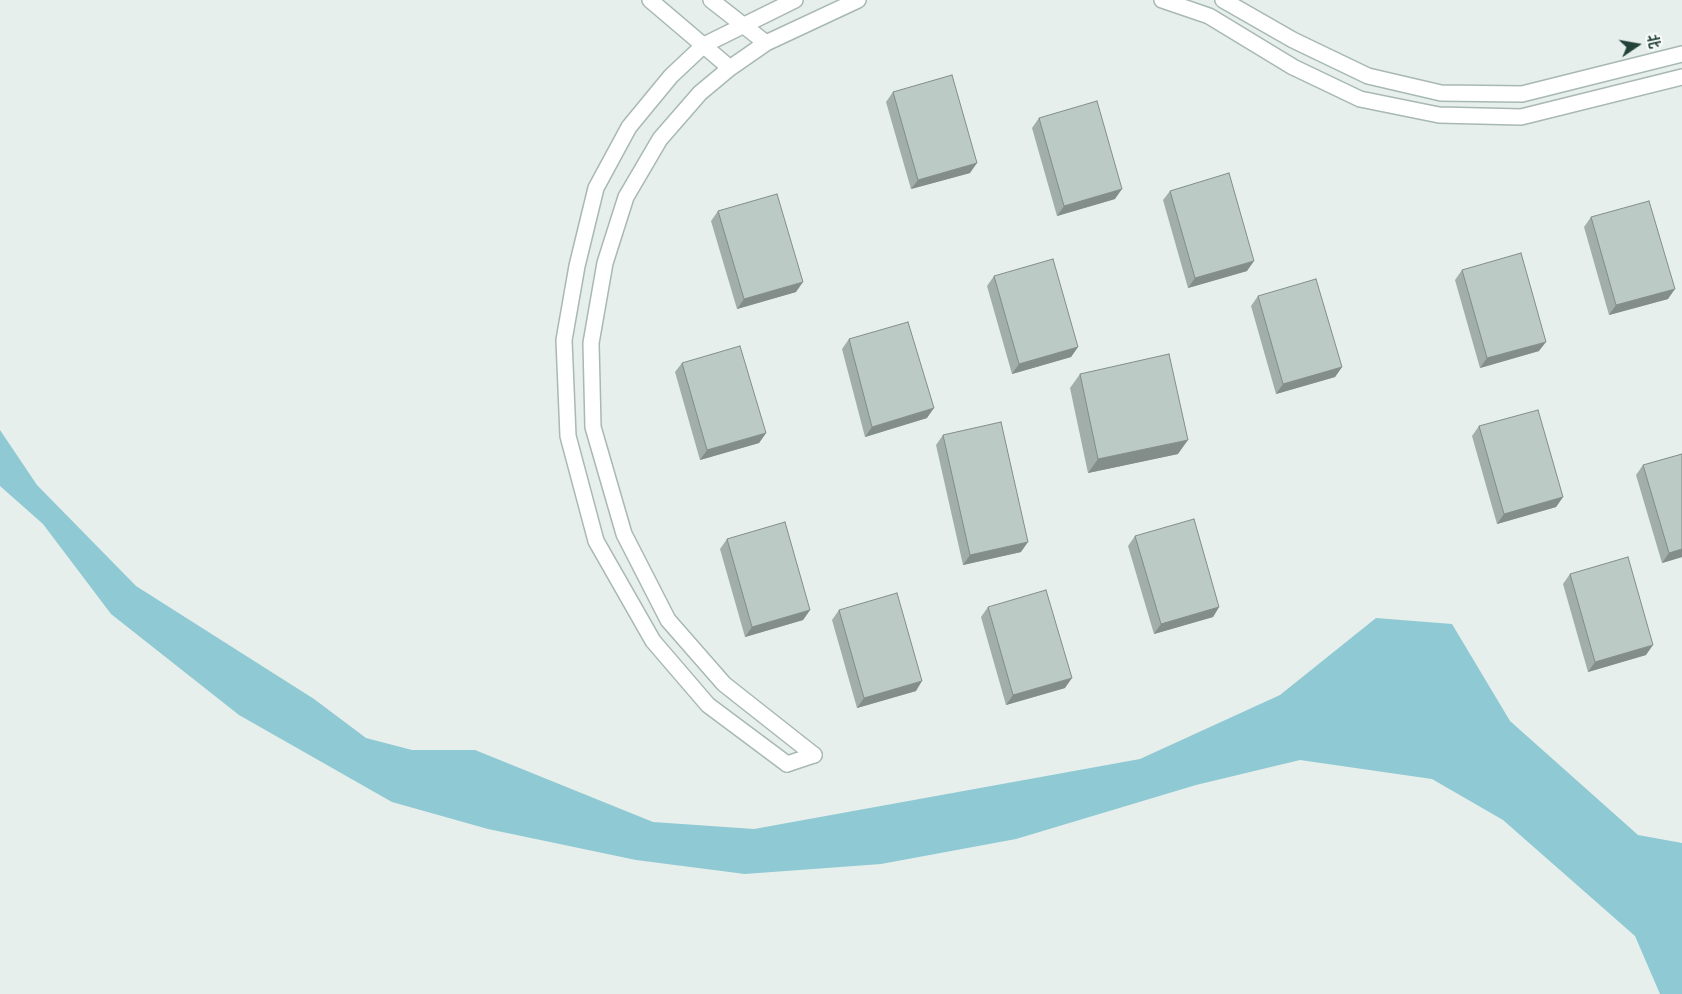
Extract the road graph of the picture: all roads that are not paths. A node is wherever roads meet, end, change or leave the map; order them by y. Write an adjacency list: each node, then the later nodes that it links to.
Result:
1 (650, 0): 9 (street)
2 (711, 0): 7 (street)
3 (795, 0): 7 (street)
4 (858, 0): 8 (street)
5 (1162, 0): 12 (street)
6 (1223, 0): 10 (street)
7 (743, 25): 8 (street); 9 (street)
8 (766, 43): 11 (street)
9 (704, 45): 11 (street); 11 (street)
10 (1682, 54)
11 (730, 68)
12 (1682, 77)

